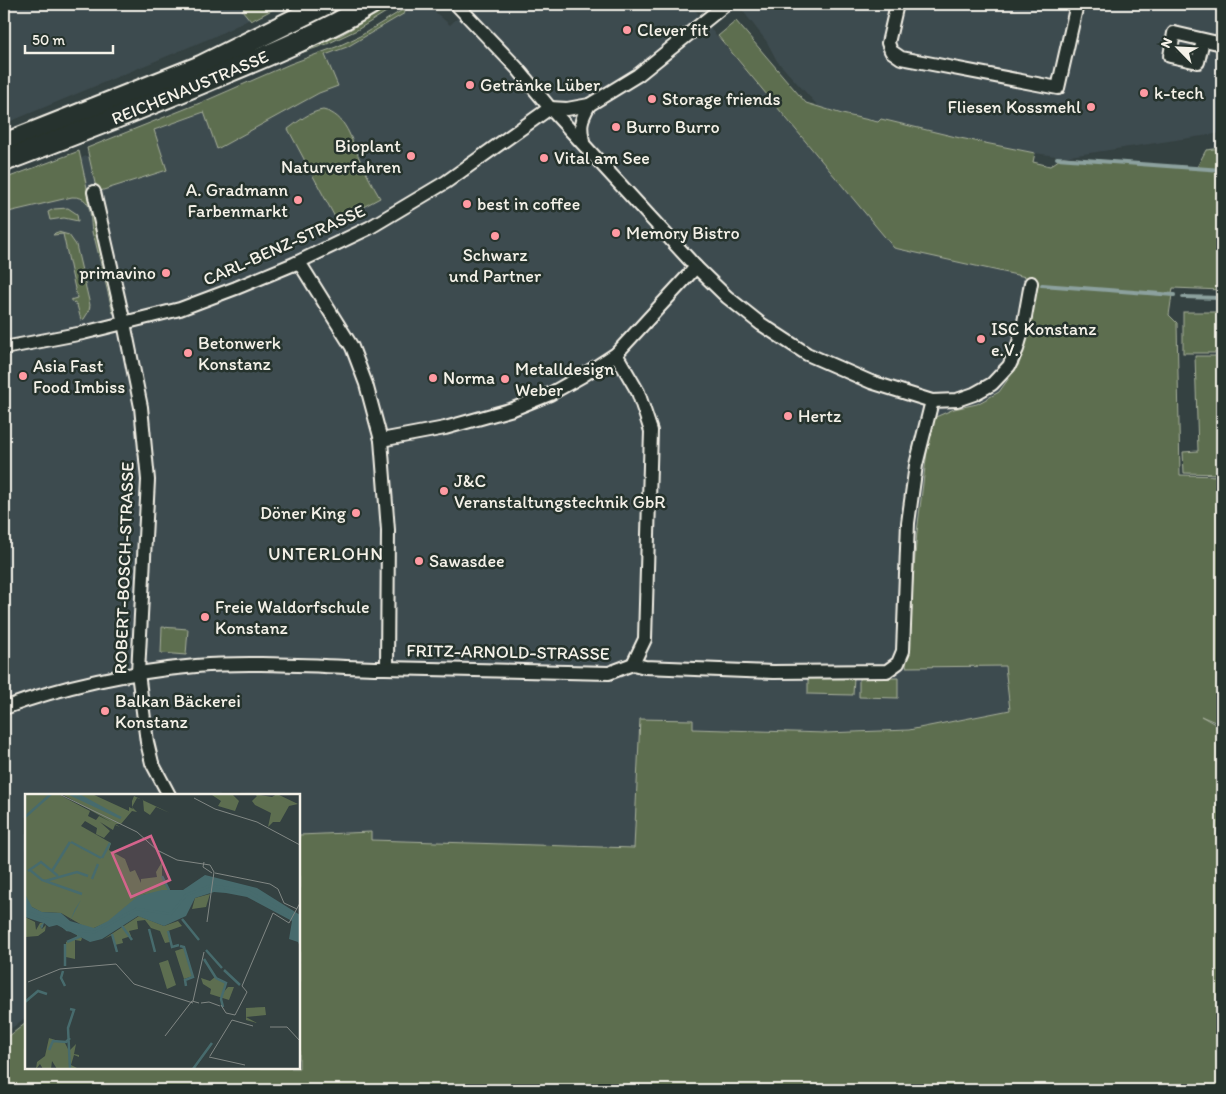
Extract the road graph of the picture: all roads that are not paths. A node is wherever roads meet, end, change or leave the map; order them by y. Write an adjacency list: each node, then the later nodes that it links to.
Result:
1 (326, 4): 12 (main road, REICHENAUSTRASSE)
2 (371, 4): 13 (main road, REICHENAUSTRASSE)
3 (456, 4): 10 (street)
4 (726, 4): 9 (street)
5 (897, 4): 6 (street)
6 (1077, 4)
7 (1203, 40): 8 (street)
8 (1222, 44)
9 (589, 105): 10 (street); 11 (street)
10 (550, 108): 11 (street); 15 (street, CARL-BENZ-STRASSE)
11 (583, 142): 16 (street)
12 (4, 144)
13 (4, 161)
14 (94, 192): 18 (street, ROBERT-BOSCH-STRASSE)
15 (299, 262): 18 (street, CARL-BENZ-STRASSE); 22 (street)
16 (696, 267): 20 (street); 21 (street)
17 (1031, 283): 21 (street)
18 (124, 323): 19 (street, CARL-BENZ-STRASSE); 25 (street, ROBERT-BOSCH-STRASSE)
19 (4, 348)
20 (616, 354): 22 (street); 23 (street)
21 (932, 401): 23 (street, FRITZ-ARNOLD-STRASSE)
22 (381, 440): 24 (street)
23 (633, 664): 24 (street, FRITZ-ARNOLD-STRASSE)
24 (387, 668): 25 (street, FRITZ-ARNOLD-STRASSE)
25 (138, 673): 26 (street, FRITZ-ARNOLD-STRASSE); 27 (street, ROBERT-BOSCH-STRASSE)
26 (4, 708)
27 (168, 794)

